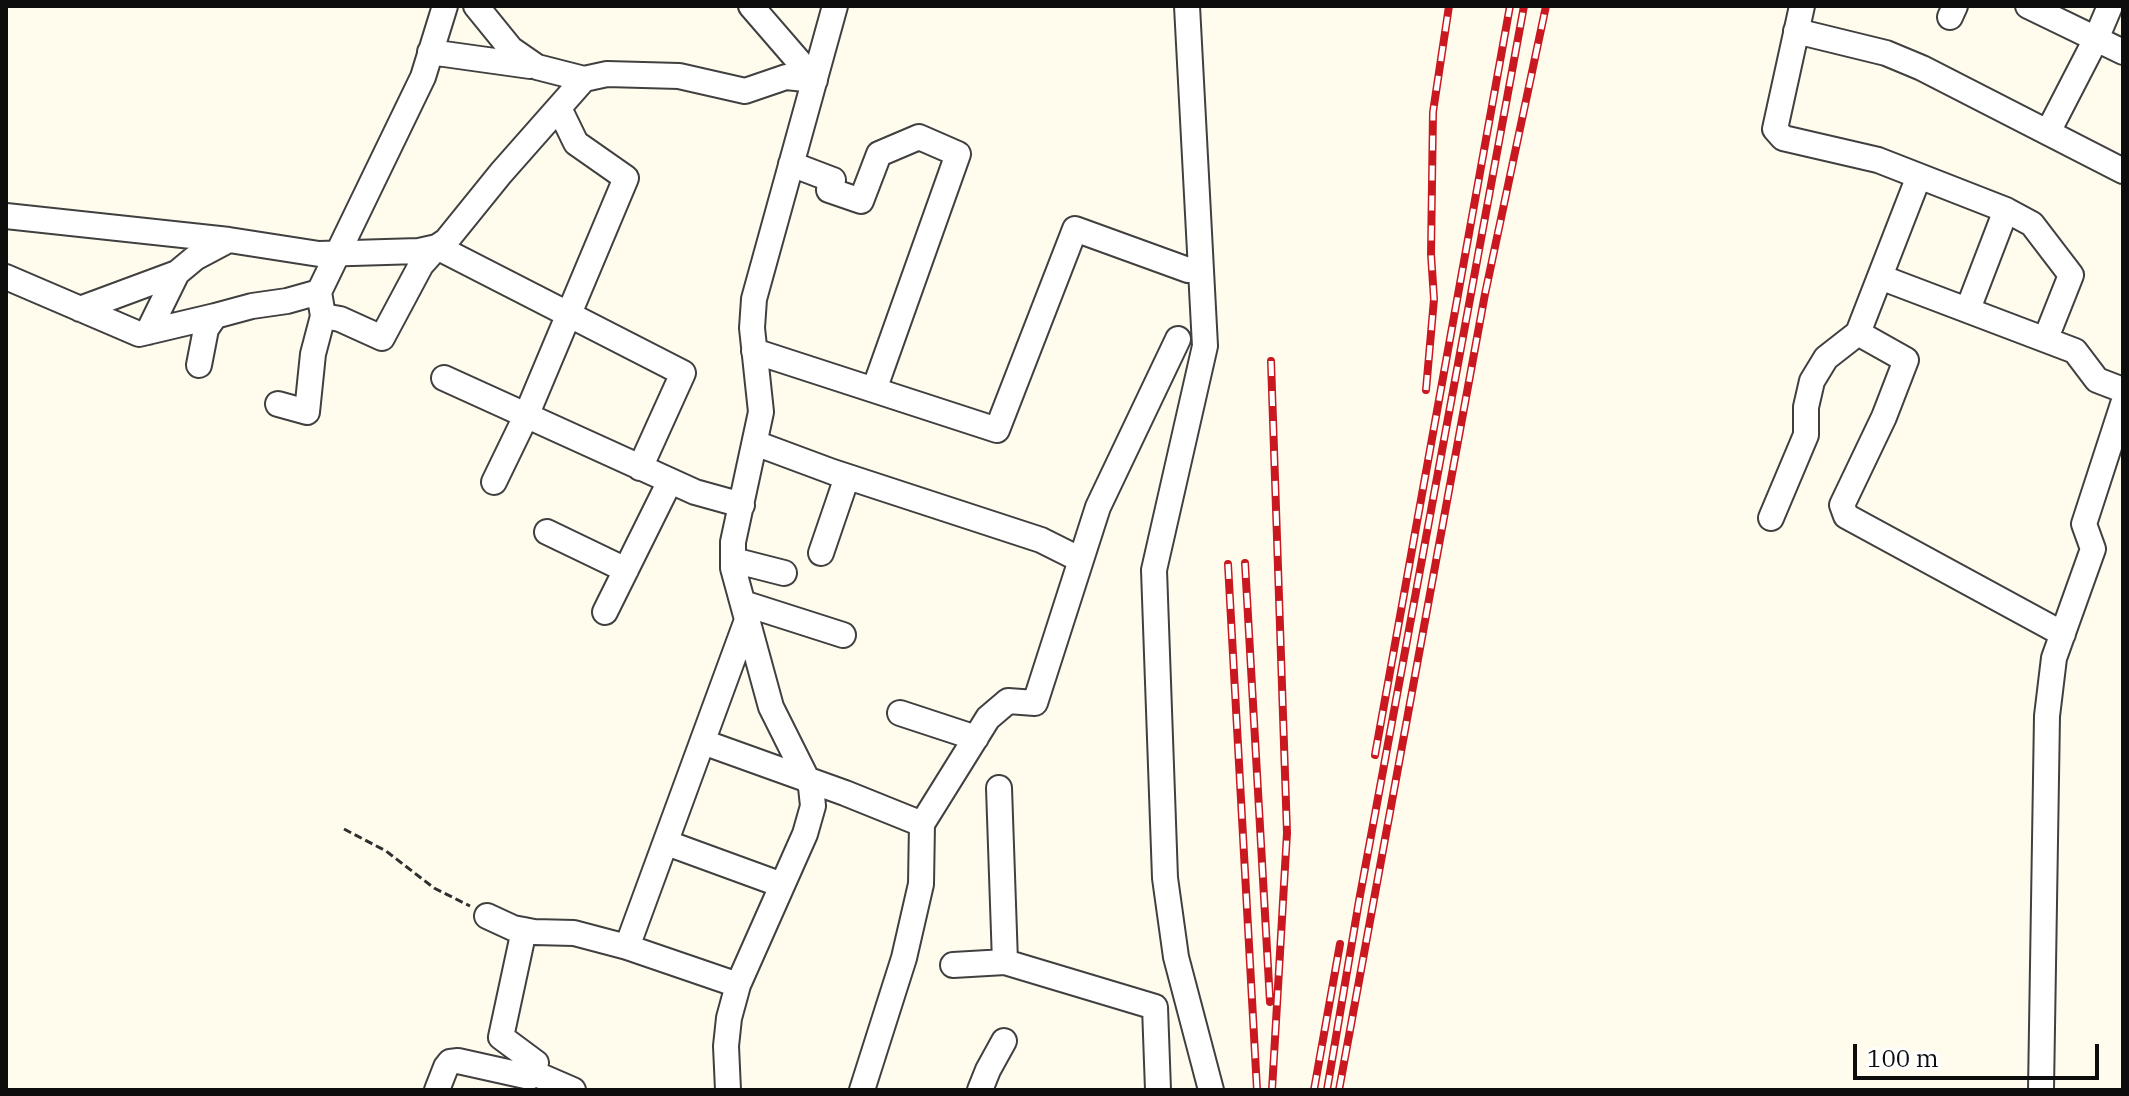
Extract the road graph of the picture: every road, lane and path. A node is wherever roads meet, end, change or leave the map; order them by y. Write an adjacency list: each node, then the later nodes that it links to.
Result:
1 (445, 6): 11 (street)
2 (476, 6): 13 (street)
3 (751, 6): 15 (street)
4 (835, 6): 15 (street)
5 (1187, 6): 88 (street)
6 (1802, 6): 9 (street)
7 (2028, 6): 10 (street)
8 (2110, 6): 10 (street)
9 (1796, 31): 17 (street); 20 (street)
10 (2096, 39): 12 (street); 17 (street)
11 (430, 52): 13 (street); 25 (street)
12 (2123, 52)
13 (537, 67): 14 (street)
14 (584, 79): 15 (street); 16 (street)
15 (815, 80): 18 (street)
16 (559, 108): 24 (street); 33 (street)
17 (2048, 132): 19 (street)
18 (791, 164): 40 (street); 43 (street)
19 (2123, 171)
20 (1919, 176): 21 (street); 29 (street)
21 (2006, 210): 32 (street); 38 (street)
22 (6, 216): 23 (street)
23 (229, 240): 25 (street); 27 (street)
24 (437, 247): 25 (street); 33 (street); 35 (street)
25 (335, 253): 30 (street)
26 (1188, 270): 43 (street)
27 (177, 273): 31 (street); 36 (street)
28 (6, 277): 31 (street)
29 (1880, 277): 32 (street); 37 (street)
30 (319, 292): 34 (street); 35 (street)
31 (80, 309): 36 (street)
32 (1968, 309): 38 (street)
33 (568, 314): 47 (street); 49 (street)
34 (215, 316): 36 (street); 41 (street)
35 (323, 316): 45 (street)
36 (148, 332)
37 (1858, 333): 54 (street); 63 (street)
38 (2046, 338): 44 (street)
39 (1178, 339): 58 (street)
40 (754, 351): 43 (street); 48 (street)
41 (199, 365)
42 (444, 378): 47 (street)
43 (874, 390)
44 (2123, 390)
45 (278, 404)
46 (2123, 404): 63 (street)
47 (526, 416): 49 (street); 52 (street)
48 (755, 443): 50 (street); 53 (street)
49 (640, 468): 51 (street)
50 (847, 477): 56 (street); 58 (street)
51 (670, 481): 53 (street); 59 (street)
52 (494, 482)
53 (742, 505): 57 (street)
54 (1771, 518)
55 (547, 532): 59 (street)
56 (821, 553)
57 (733, 560): 60 (street); 61 (street)
58 (1081, 560): 66 (street)
59 (626, 570): 62 (street)
60 (784, 573)
61 (745, 611): 64 (street); 67 (street); 68 (street)
62 (605, 612)
63 (2063, 634): 89 (street)
64 (843, 635)
65 (900, 713): 66 (street)
66 (976, 738): 70 (street)
67 (703, 742): 68 (street); 72 (street)
68 (807, 779): 70 (street); 73 (street)
69 (999, 788): 77 (street)
70 (922, 824): 85 (street)
71 (344, 829): 74 (path)
72 (667, 843): 73 (street); 76 (street)
73 (782, 885): 79 (street)
74 (487, 916): 75 (street)
75 (524, 930): 76 (street); 81 (street)
76 (627, 947): 79 (street)
77 (1005, 962): 78 (street); 87 (street)
78 (953, 965)
79 (738, 985): 84 (street)
80 (1004, 1041): 86 (street)
81 (536, 1072): 82 (street); 83 (street)
82 (437, 1090)
83 (573, 1090)
84 (728, 1090)
85 (862, 1090)
86 (980, 1090)
87 (1158, 1090)
88 (1211, 1090)
89 (2041, 1090)

